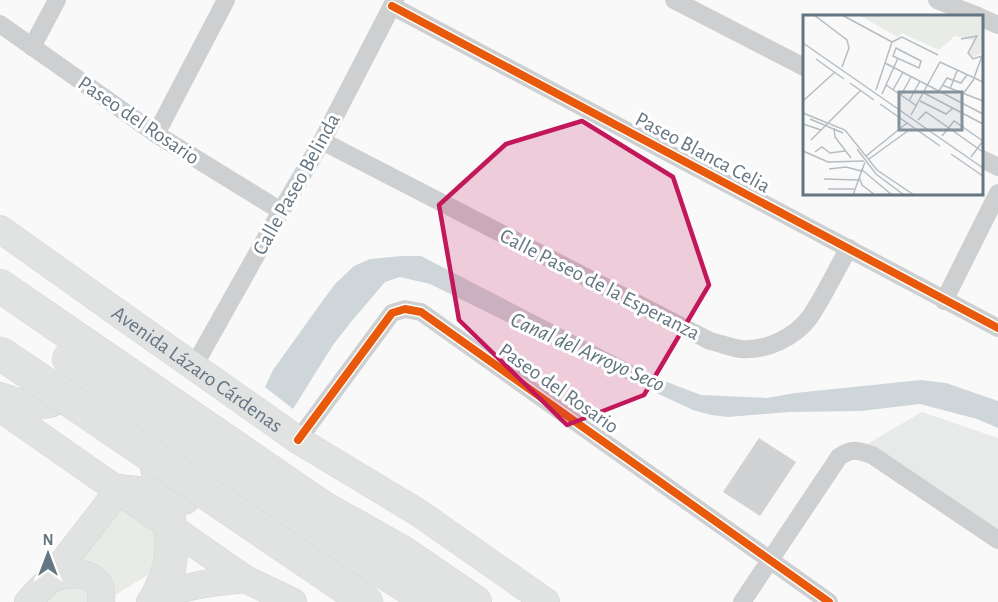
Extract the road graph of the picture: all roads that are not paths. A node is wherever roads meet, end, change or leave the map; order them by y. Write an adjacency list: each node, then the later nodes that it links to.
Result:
1 (57, 0): 10 (street)
2 (226, 0): 12 (street)
3 (674, 0): 11 (street)
4 (937, 0): 6 (street)
5 (393, 3): 13 (street, Calle Paseo Belinda); 19 (street, Paseo Blanca Celia)
6 (975, 15)
7 (983, 18): 9 (street)
8 (0, 24): 10 (street, Paseo del Rosario)
9 (998, 25)
10 (32, 47): 12 (street, Paseo del Rosario)
11 (803, 66)
12 (156, 134): 17 (street, Paseo del Rosario)
13 (322, 141): 17 (street, Calle Paseo Belinda); 19 (street, Calle Paseo de la Esperanza)
14 (983, 160): 15 (street)
15 (998, 167)
16 (998, 193): 21 (street)
17 (281, 211): 26 (street, Calle Paseo Belinda)
18 (0, 229): 26 (street, Avenida Lázaro Cárdenas)
19 (849, 248): 21 (street, Paseo Blanca Celia)
20 (0, 286): 47 (highway, Avenida Lázaro Cárdenas)
21 (945, 301): 23 (street, Paseo Blanca Celia)
22 (0, 308): 25 (highway)
23 (998, 328)
24 (0, 352): 45 (highway, bridge)
25 (69, 358): 27 (street); 29 (highway)
26 (194, 366): 30 (street, Avenida Lázaro Cárdenas)
27 (0, 396)
28 (0, 408): 32 (street)
29 (141, 414): 31 (highway); 33 (highway)
30 (298, 440): 37 (street, Paseo del Rosario); 48 (street, Avenida Lázaro Cárdenas)
31 (209, 463): 33 (highway); 34 (highway)
32 (118, 491): 33 (street); 33 (highway); 38 (street)
33 (164, 497): 34 (highway); 39 (street); 40 (highway)
34 (266, 506): 36 (highway)
35 (998, 540): 37 (street)
36 (365, 560): 44 (street); 46 (highway)
37 (770, 561): 49 (street); 50 (street, Paseo del Rosario)
38 (50, 579): 41 (street); 42 (street)
39 (245, 579): 40 (street); 43 (street)
40 (153, 600)
41 (28, 602)
42 (101, 602)
43 (293, 602)
44 (309, 602)
45 (367, 602)
46 (431, 602)
47 (475, 602)
48 (546, 602)
49 (742, 602)
50 (829, 602)

